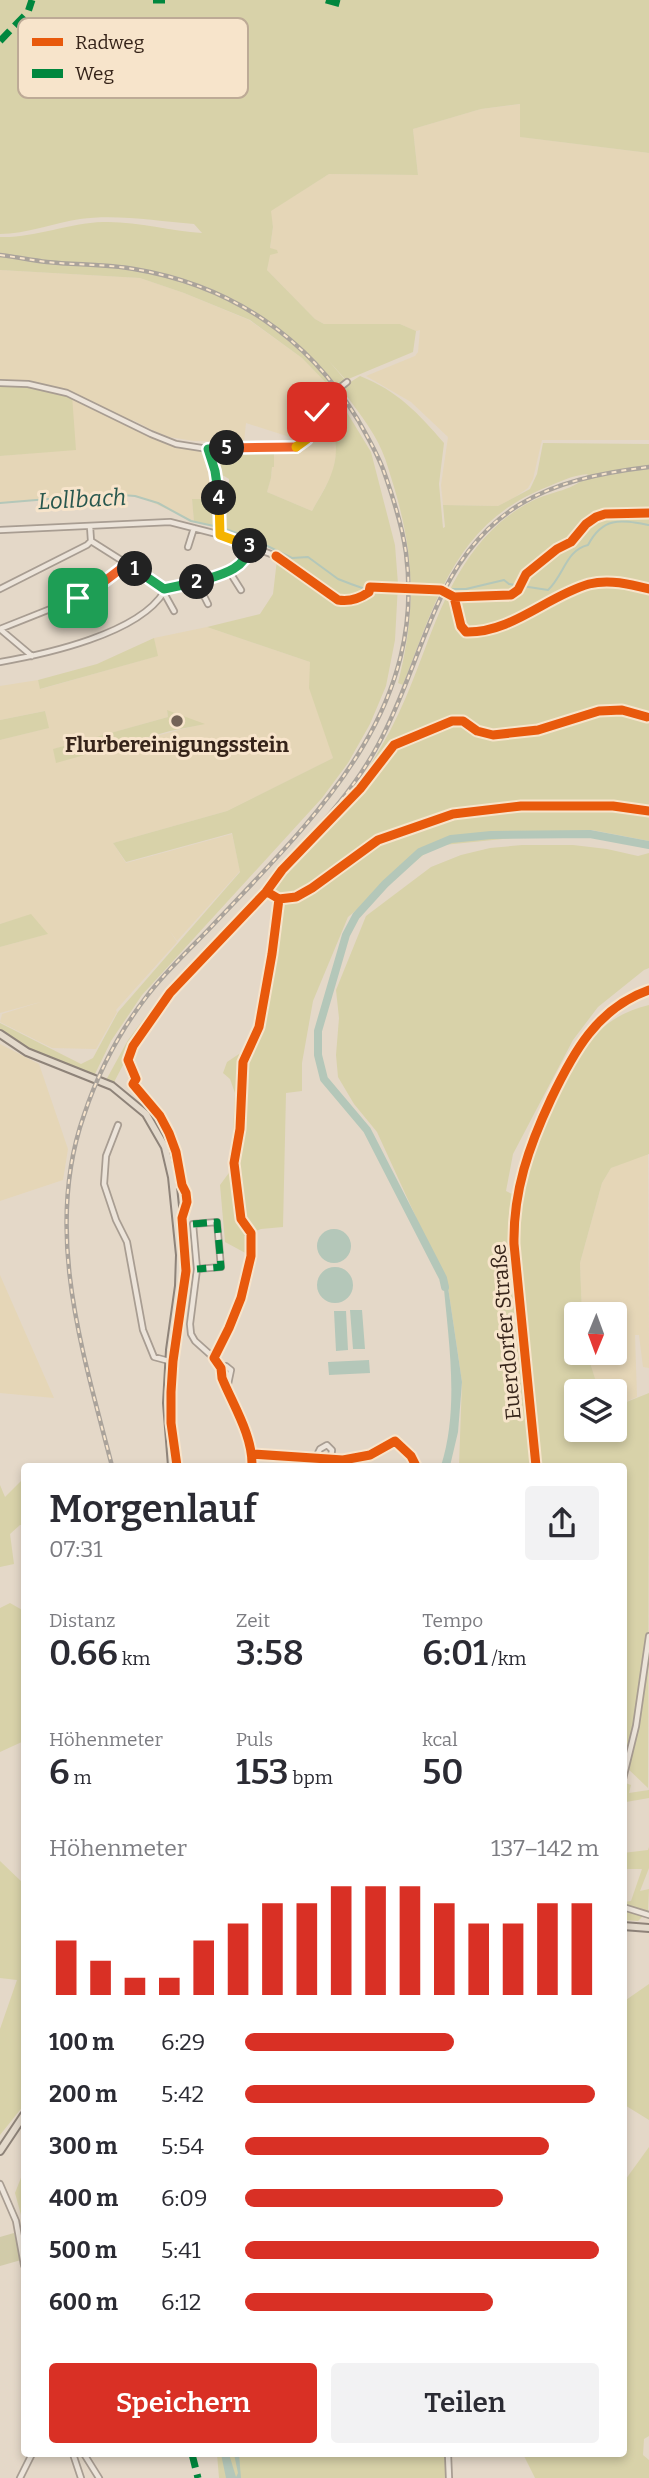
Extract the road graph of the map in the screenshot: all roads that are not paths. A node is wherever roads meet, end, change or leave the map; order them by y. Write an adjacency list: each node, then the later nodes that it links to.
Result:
1 (347, 382): 3 (street)
2 (0, 383): 3 (street)
3 (208, 449): 7 (street)
4 (90, 526): 5 (street); 6 (street); 8 (street)
5 (194, 527): 7 (street); 10 (street)
6 (0, 530)
7 (220, 530): 9 (street)
8 (91, 541): 12 (street); 15 (street)
9 (250, 545): 11 (street); 13 (street)
10 (188, 547)
11 (276, 556)
12 (127, 564): 16 (street); 20 (street)
13 (229, 571): 14 (street); 17 (street)
14 (197, 582): 16 (street); 18 (street)
15 (0, 589)
16 (164, 590): 19 (street); 21 (street)
17 (241, 590)
18 (208, 604)
19 (174, 611)
20 (0, 629): 21 (street)
21 (32, 657): 22 (street)
22 (0, 662)
23 (649, 990): 36 (main road, Euerdorfer Straße)
24 (0, 1034): 27 (main road)
25 (118, 1125): 27 (street)
26 (197, 1269): 26 (street); 28 (street)
27 (169, 1362): 34 (main road)
28 (220, 1368): 29 (street); 29 (street)
29 (227, 1390): 31 (street)
30 (395, 1441): 33 (street)
31 (252, 1454): 32 (street); 35 (street)
32 (316, 1457): 33 (street); 33 (street)
33 (331, 1458)
34 (172, 1463)
35 (252, 1463)
36 (536, 1463)
37 (649, 1636): 38 (street)
38 (627, 1763)
39 (627, 1908): 40 (street)
40 (649, 1915)
41 (627, 1926): 42 (main road)
42 (649, 1928)
43 (21, 2120): 44 (main road)
44 (0, 2151)
45 (1, 2187): 46 (street)
46 (21, 2248)
47 (30, 2457): 51 (street)
48 (74, 2457): 52 (street)
49 (86, 2457): 53 (street)
50 (448, 2457): 54 (street)
51 (20, 2478)
52 (81, 2478)
53 (99, 2478)
54 (449, 2478)

